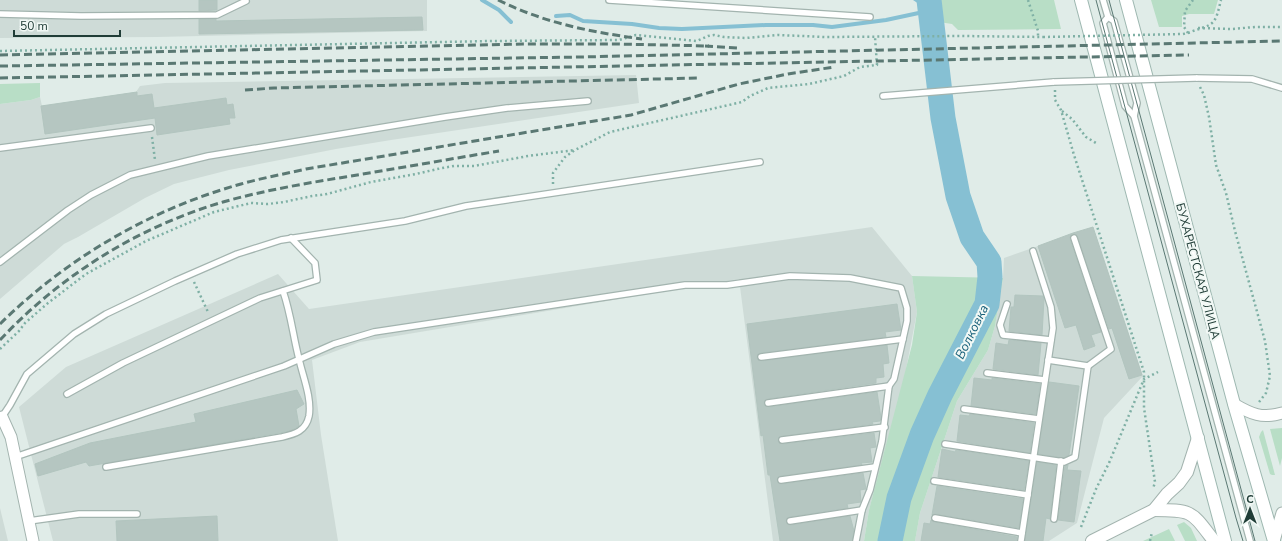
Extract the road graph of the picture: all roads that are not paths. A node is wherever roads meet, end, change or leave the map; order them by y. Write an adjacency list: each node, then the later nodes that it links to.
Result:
1 (247, 0): 6 (lane)
2 (609, 0): 7 (lane)
3 (1081, 0): 39 (main road)
4 (1103, 0): 8 (lane)
5 (1126, 0): 33 (main road, БУХАРЕСТСКАЯ УЛИЦА)
6 (0, 14)
7 (870, 17)
8 (1108, 17): 12 (lane); 12 (lane)
9 (1282, 88): 10 (lane, bridge)
10 (883, 96)
11 (588, 101): 19 (lane)
12 (1134, 116): 65 (lane)
13 (151, 128): 14 (lane)
14 (0, 148)
15 (760, 162): 16 (lane)
16 (291, 238): 20 (lane); 36 (lane)
17 (1074, 238): 27 (lane)
18 (1034, 251): 23 (lane)
19 (0, 262)
20 (283, 291): 25 (lane); 31 (lane)
21 (1007, 304): 23 (lane)
22 (903, 339): 24 (lane); 25 (lane); 30 (lane)
23 (1051, 340): 26 (lane)
24 (760, 357)
25 (298, 359): 42 (lane); 45 (lane)
26 (1048, 360): 27 (lane); 29 (lane)
27 (1088, 366): 44 (lane)
28 (987, 373): 29 (lane)
29 (1045, 380): 37 (lane)
30 (889, 386): 32 (lane); 38 (lane)
31 (67, 394)
32 (768, 403)
33 (1234, 404): 35 (street); 66 (main road, БУХАРЕСТСКАЯ УЛИЦА)
34 (964, 409): 37 (lane)
35 (1282, 413)
36 (1, 416): 42 (street)
37 (1039, 420): 43 (lane)
38 (885, 427): 40 (lane); 46 (lane)
39 (1198, 438): 51 (main road); 64 (main road)
40 (782, 440)
41 (945, 444): 43 (lane)
42 (16, 457): 56 (street)
43 (1034, 457): 44 (lane); 49 (lane)
44 (1061, 461): 55 (lane)
45 (106, 467)
46 (875, 467): 47 (lane); 50 (lane)
47 (781, 480)
48 (934, 481): 49 (lane)
49 (1028, 495): 58 (lane)
50 (862, 510): 57 (lane); 60 (lane)
51 (1154, 510): 62 (main road); 63 (main road)
52 (137, 514): 56 (lane)
53 (1282, 514): 66 (street)
54 (935, 518): 58 (lane)
55 (1054, 519)
56 (29, 521): 59 (street)
57 (790, 521)
58 (1022, 533): 61 (lane)
59 (33, 541)
60 (856, 541)
61 (1021, 541)
62 (1092, 541)
63 (1214, 541)
64 (1225, 541)
65 (1250, 541)
66 (1274, 541)

